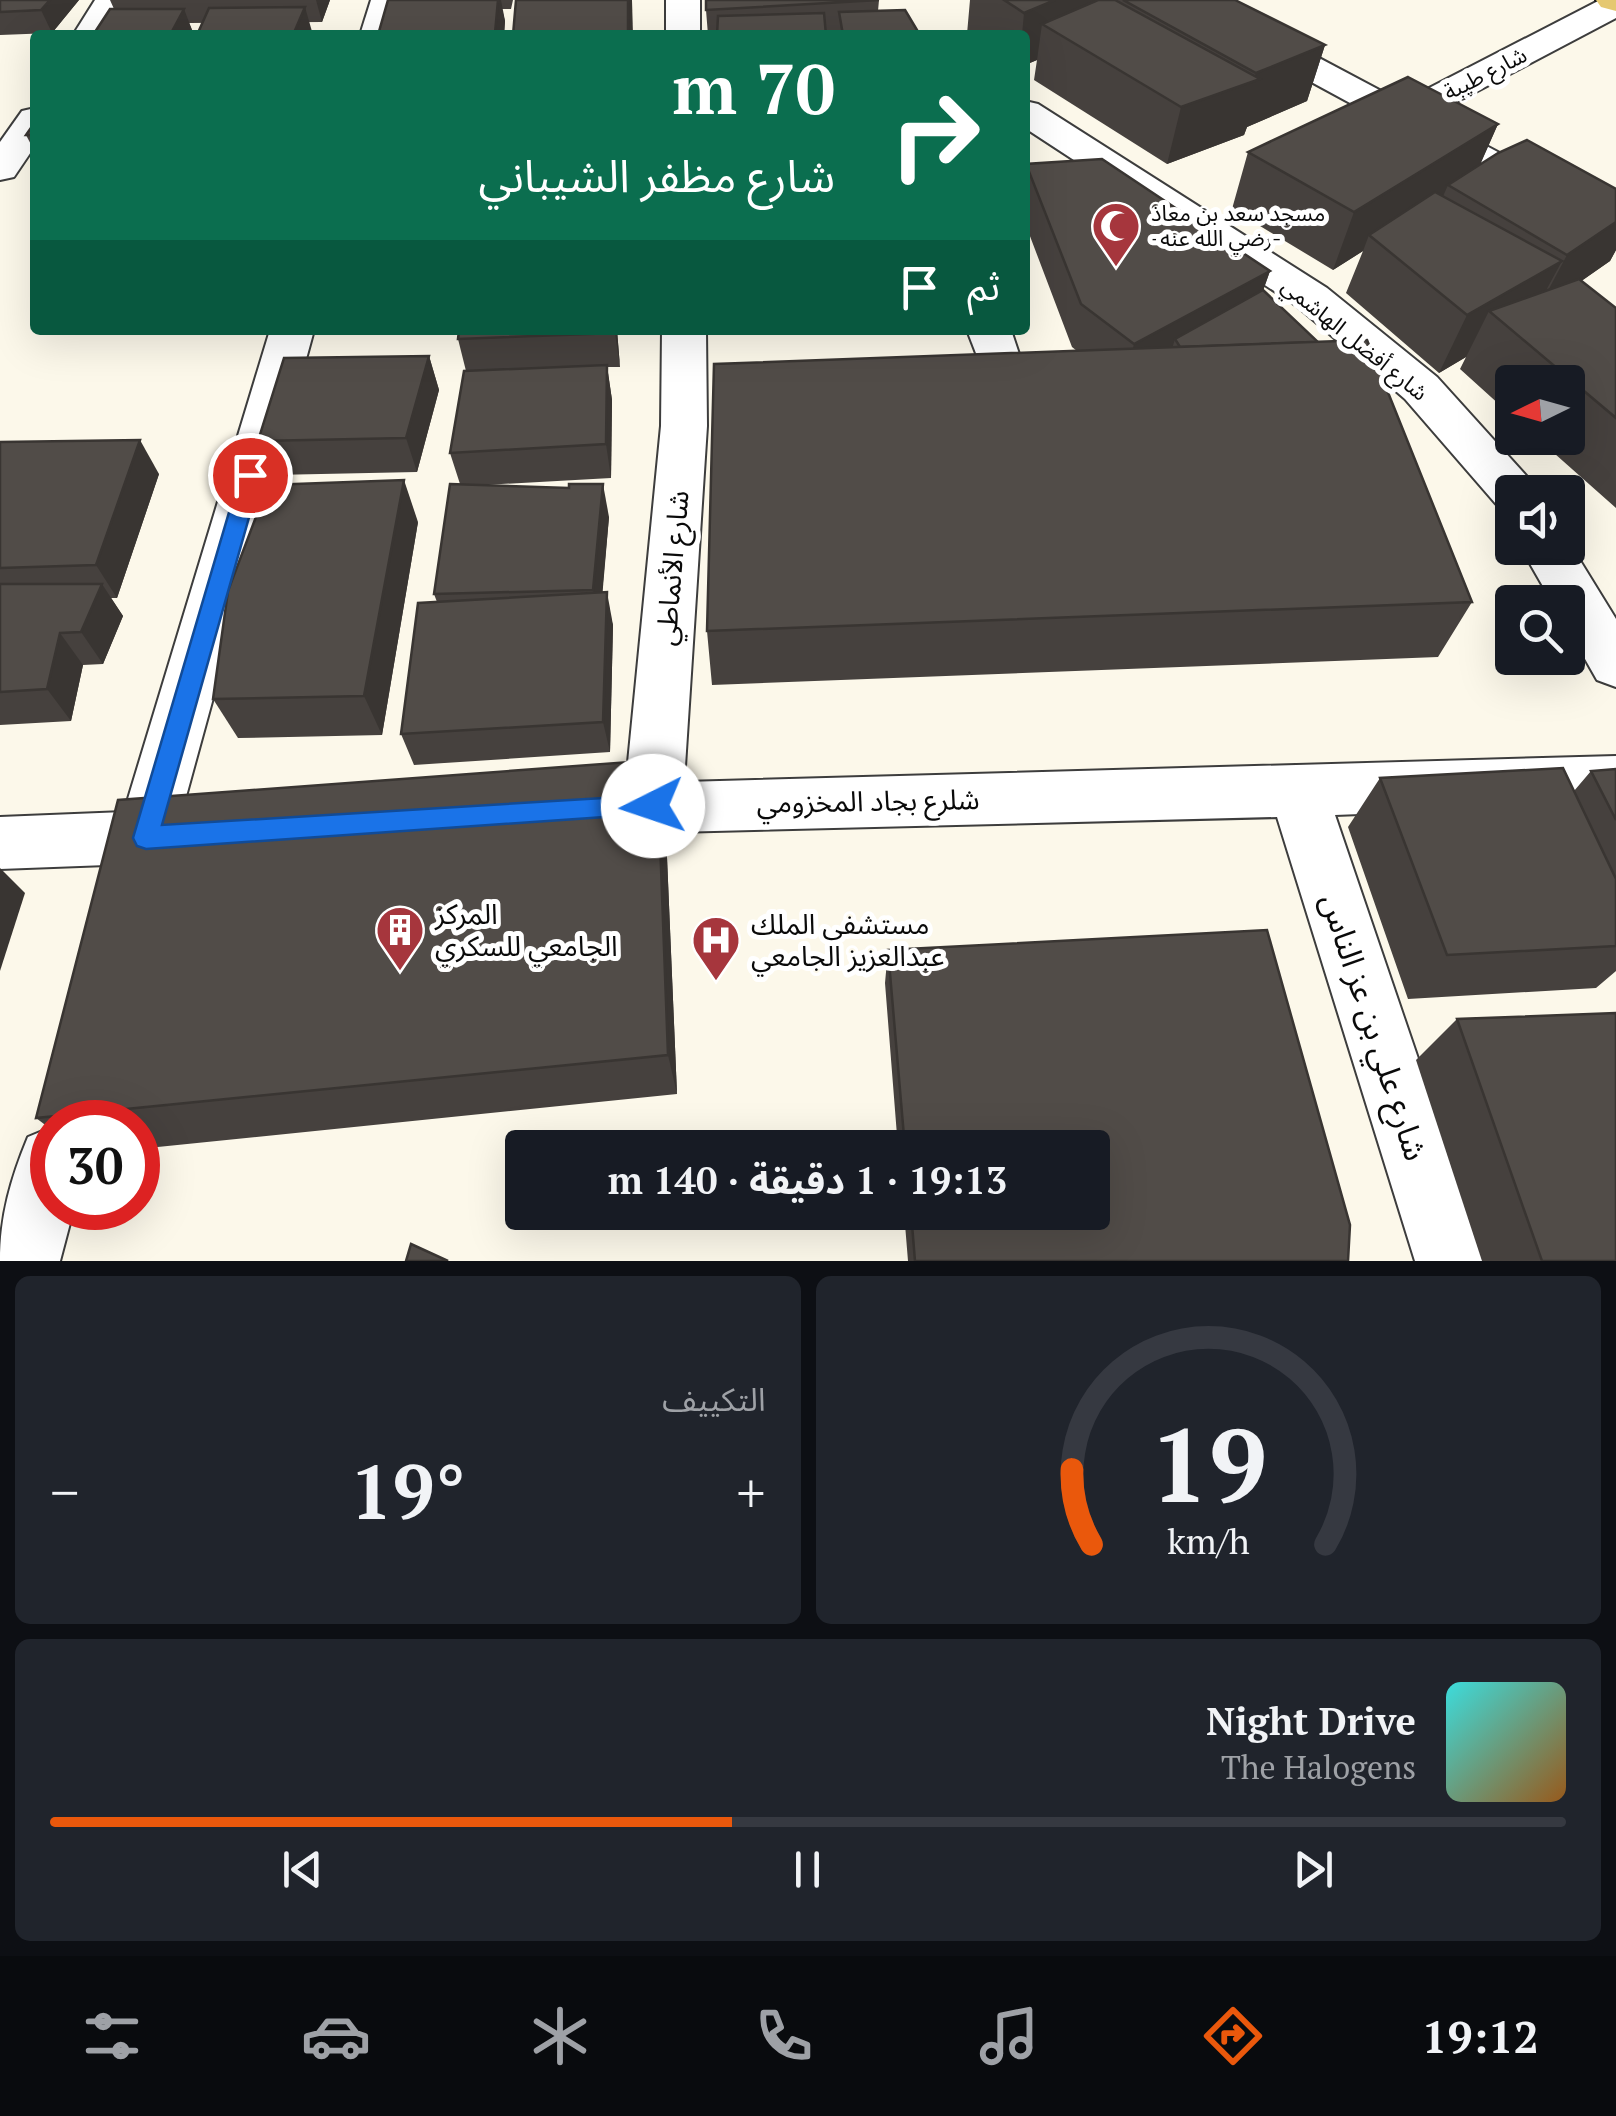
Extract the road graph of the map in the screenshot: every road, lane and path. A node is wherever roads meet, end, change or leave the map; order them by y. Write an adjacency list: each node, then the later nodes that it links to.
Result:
1 (112, 0): 6 (street)
2 (388, 0): 7 (street)
3 (683, 0): 8 (street)
4 (1185, 0): 10 (street)
5 (1615, 2): 10 (street, شارع طيبة)
6 (93, 30)
7 (379, 30)
8 (683, 30)
9 (1030, 115): 14 (street, شارع أفضل الهاشمي)
10 (1402, 116): 12 (street, شارع طيبة); 16 (street)
11 (20, 129): 13 (street)
12 (1345, 145)
13 (0, 169)
14 (1147, 192): 15 (street); 19 (street, شارع أفضل الهاشمي)
15 (1095, 195)
16 (1616, 231)
17 (291, 335): 27 (street)
18 (684, 335): 24 (street, شارع الأنماطي)
19 (1497, 475)
20 (1556, 565): 21 (street)
21 (1616, 665)
22 (1616, 780): 23 (street, شلرع بجاد المخزومي)
23 (1298, 792): 24 (street, شلرع بجاد المخزومي); 32 (street, شارع علي بن عز الناس)
24 (653, 806): 25 (street, شلرع بجاد المخزومي)
25 (536, 813)
26 (224, 833): 27 (street)
27 (146, 838): 28 (street); 29 (street)
28 (0, 843)
29 (124, 914)
30 (33, 1230): 31 (street)
31 (24, 1261)
32 (1451, 1261)

